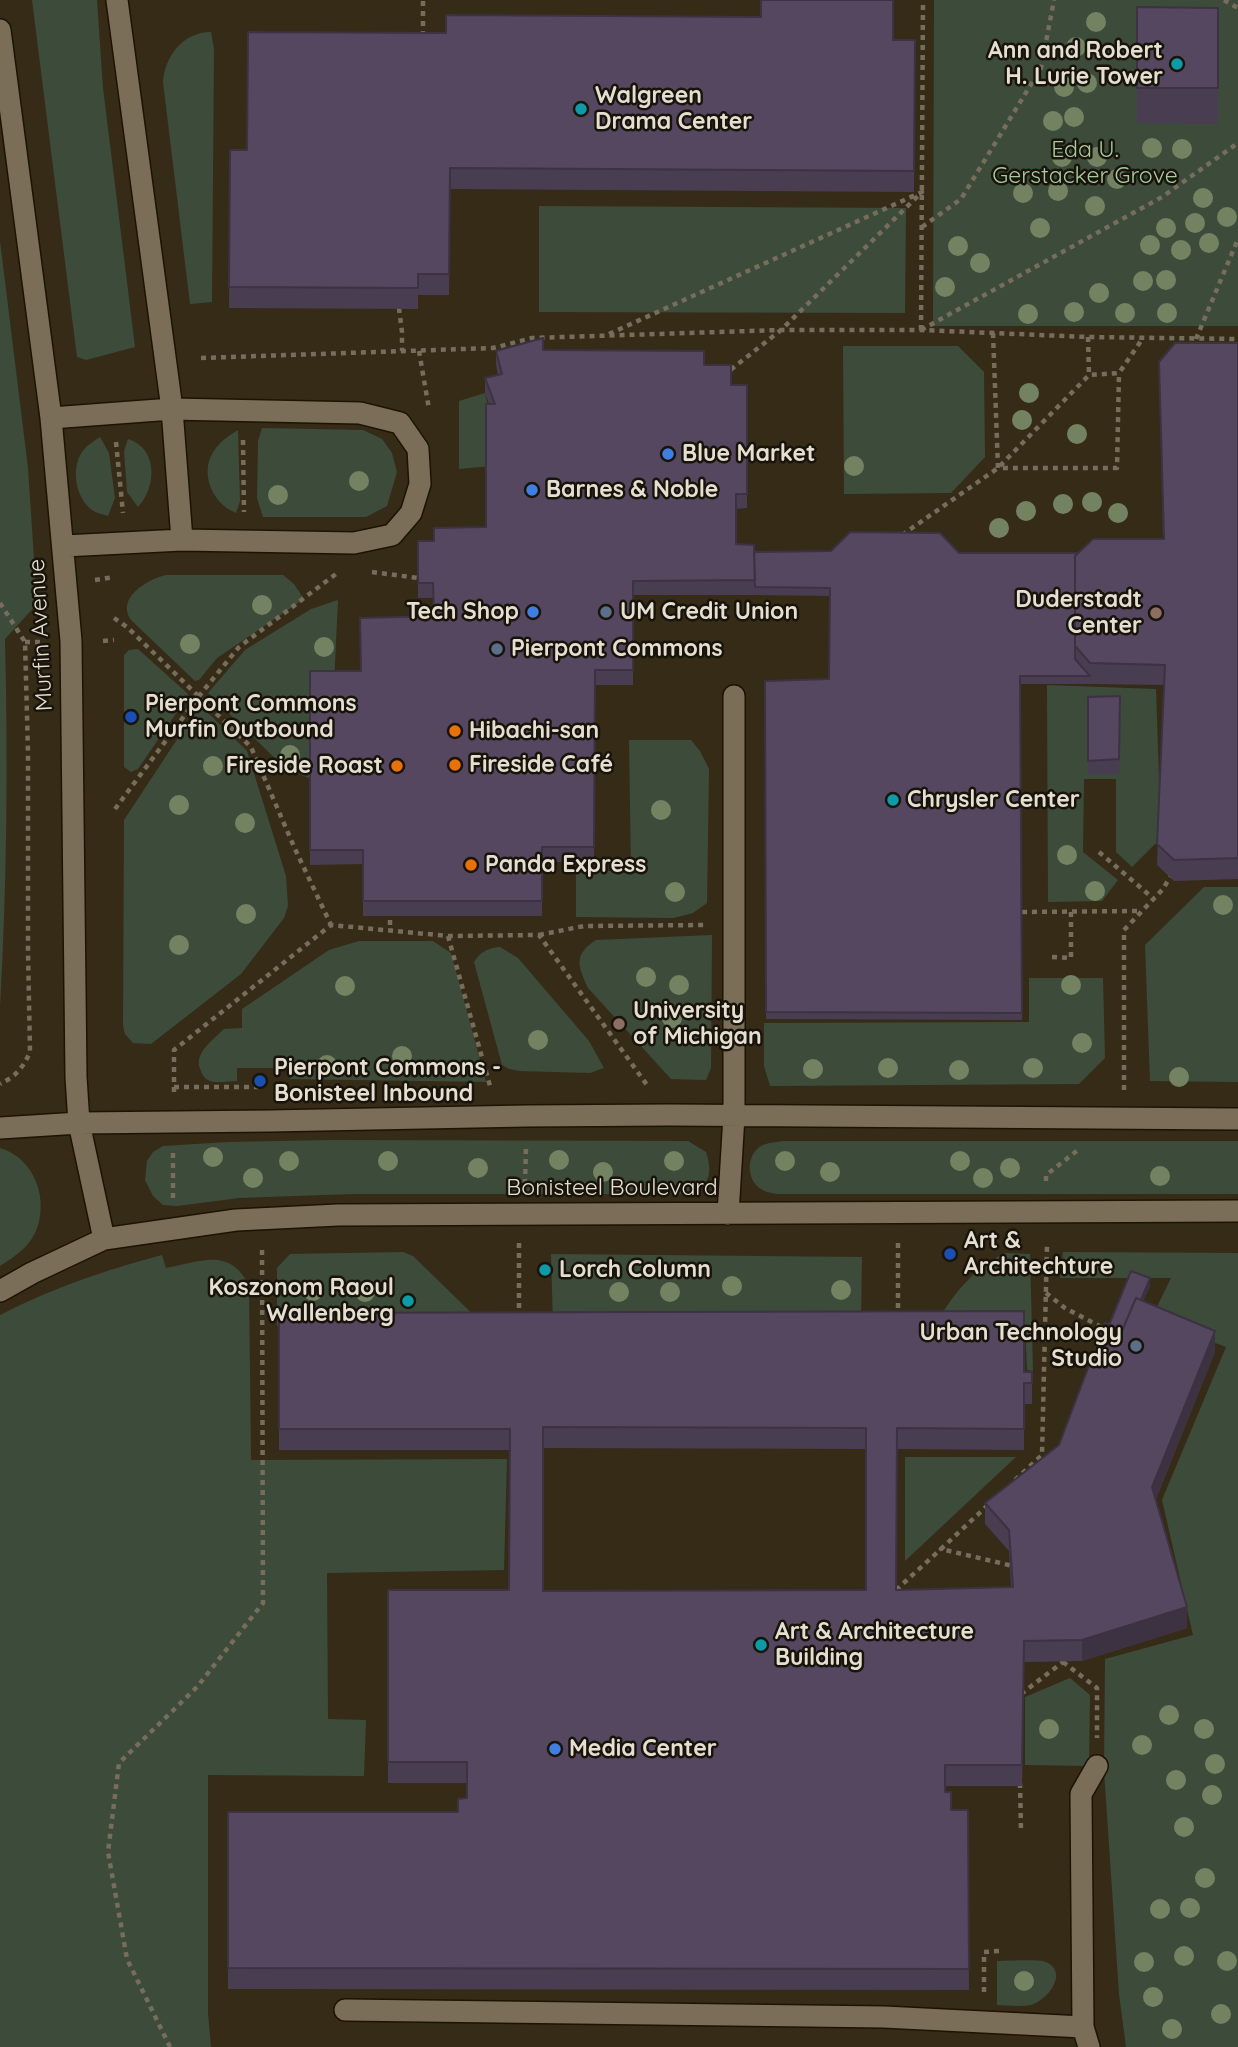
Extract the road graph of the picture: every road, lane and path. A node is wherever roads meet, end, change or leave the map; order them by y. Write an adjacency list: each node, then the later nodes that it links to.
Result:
1 (117, 0): 27 (street)
2 (423, 0): 8 (path)
3 (923, 0): 10 (path)
4 (1054, 0): 11 (path)
5 (1224, 0): 6 (path)
6 (1238, 8)
7 (0, 30): 28 (street, Murfin Avenue)
8 (422, 41)
9 (1238, 143): 15 (path)
10 (922, 192): 11 (path); 14 (path); 17 (path)
11 (921, 228): 15 (path)
12 (1238, 239): 20 (path)
13 (399, 308): 22 (path)
14 (781, 330): 15 (path); 17 (path); 24 (path)
15 (921, 330): 16 (path)
16 (993, 333): 18 (path); 31 (path)
17 (605, 335): 22 (path)
18 (1088, 337): 19 (path); 26 (path)
19 (1143, 337): 20 (path); 25 (path)
20 (1196, 339): 21 (path)
21 (1238, 339)
22 (402, 352): 23 (path)
23 (201, 358)
24 (729, 371)
25 (1119, 373): 26 (path); 31 (path)
26 (1089, 375): 31 (path)
27 (172, 409): 28 (street); 34 (street); 34 (street)
28 (51, 418): 36 (street, Murfin Avenue)
29 (116, 434): 32 (path)
30 (243, 438): 33 (path)
31 (998, 468): 35 (path)
32 (123, 515)
33 (244, 517)
34 (182, 540): 36 (street)
35 (895, 540)
36 (64, 546): 69 (street, Murfin Avenue)
37 (339, 572): 46 (path)
38 (371, 572): 39 (path)
39 (418, 578)
40 (0, 603): 44 (path)
41 (114, 618): 46 (path)
42 (114, 640): 43 (path)
43 (103, 641)
44 (25, 642): 45 (path); 62 (path)
45 (40, 642)
46 (199, 696): 48 (path); 56 (path)
47 (734, 696): 67 (street)
48 (115, 809)
49 (1099, 852): 51 (path)
50 (1177, 866): 51 (path)
51 (1154, 899): 54 (path)
52 (390, 904): 58 (path)
53 (1071, 911): 54 (path); 55 (path); 61 (path)
54 (1142, 911): 64 (path)
55 (1022, 912)
56 (331, 925): 58 (path); 66 (path)
57 (707, 925): 59 (path)
58 (390, 930): 60 (path)
59 (539, 935): 60 (path); 65 (path)
60 (448, 936): 63 (path)
61 (1052, 957)
62 (0, 1084)
63 (491, 1090)
64 (1124, 1090)
65 (651, 1091)
66 (173, 1096)
67 (734, 1116): 68 (street); 69 (street); 78 (street)
68 (1238, 1119)
69 (79, 1123): 70 (street); 79 (street, Murfin Avenue)
70 (0, 1128)
71 (173, 1141): 76 (path)
72 (526, 1143): 75 (path)
73 (1081, 1148): 74 (path)
74 (1046, 1184)
75 (524, 1194)
76 (173, 1205)
77 (1238, 1211): 78 (street, Bonisteel Boulevard)
78 (728, 1213): 79 (street, Bonisteel Boulevard)
79 (104, 1239): 84 (street, Bonisteel Boulevard)
80 (519, 1242): 87 (path)
81 (898, 1242): 86 (path)
82 (1047, 1244): 85 (path)
83 (261, 1246): 104 (path)
84 (0, 1291)
85 (1046, 1292): 88 (path); 89 (path)
86 (898, 1319)
87 (519, 1320)
88 (1109, 1332)
89 (1012, 1483)
90 (992, 1502): 91 (path)
91 (941, 1549): 92 (path); 93 (path)
92 (1018, 1567)
93 (896, 1590)
94 (1069, 1650): 95 (path)
95 (1063, 1662): 96 (path); 97 (path)
96 (1021, 1707)
97 (1097, 1766): 103 (street)
98 (1020, 1776): 99 (path)
99 (1021, 1830)
100 (999, 1951): 102 (path)
101 (345, 2010): 102 (street)
102 (984, 2022): 103 (street)
103 (1086, 2037)
104 (170, 2047)

